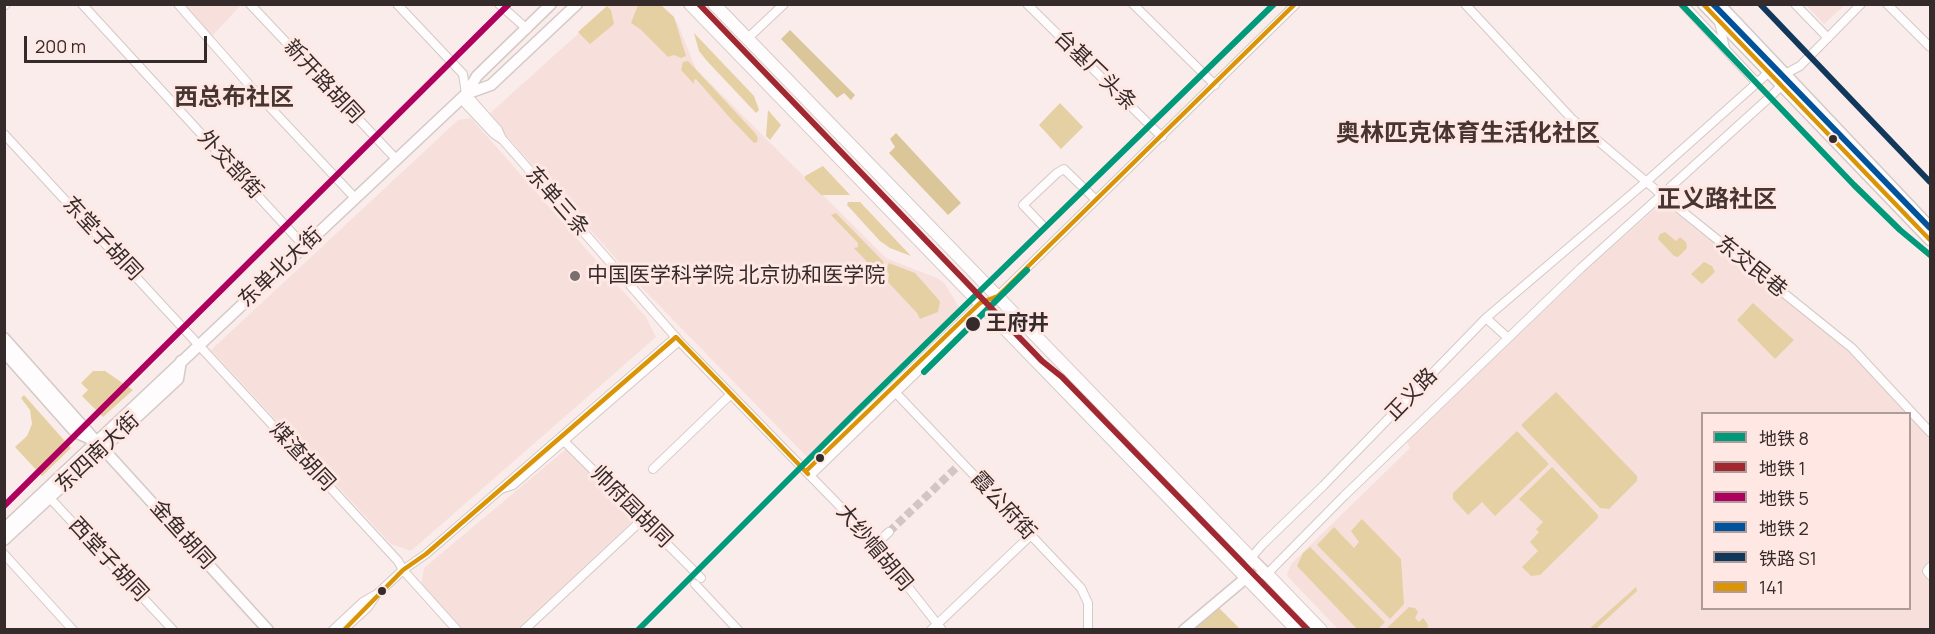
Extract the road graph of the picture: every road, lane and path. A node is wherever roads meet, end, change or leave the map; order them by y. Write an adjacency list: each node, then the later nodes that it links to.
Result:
1 (82, 4): 43 (street, 外交部街)
2 (178, 4): 38 (street)
3 (250, 4): 35 (street, 新开路胡同)
4 (398, 4): 32 (street)
5 (499, 4): 22 (street)
6 (551, 4): 22 (main road, 东单北大街)
7 (577, 4): 32 (main road, 东单北大街)
8 (690, 4): 45 (highway)
9 (714, 4): 23 (highway)
10 (784, 4): 23 (street)
11 (1027, 4): 34 (street, 台基厂头条)
12 (1134, 4): 30 (street)
13 (1296, 4): 30 (street)
14 (1466, 4): 36 (street, 东交民巷)
15 (1683, 4): 25 (street)
16 (1703, 4): 21 (main road)
17 (1719, 4): 28 (main road)
18 (1795, 4): 24 (street)
19 (1861, 4): 24 (street)
20 (1887, 4): 26 (street)
21 (1719, 21): 25 (street); 27 (main road)
22 (527, 29): 32 (main road, 东单北大街)
23 (748, 38): 44 (highway)
24 (1828, 38): 28 (street)
25 (1725, 48): 29 (street)
26 (1930, 48)
27 (1768, 73): 28 (street); 29 (street, 正义路); 31 (main road)
28 (1785, 74): 31 (street); 41 (main road)
29 (1757, 83): 36 (street, 正义路)
30 (1215, 85): 34 (street)
31 (1781, 86): 37 (street, 正义路); 42 (main road)
32 (464, 97): 35 (main road, 东单北大街); 49 (street, 东单三条)
33 (4, 134): 50 (street, 东堂子胡同)
34 (1162, 137): 39 (street)
35 (396, 159): 38 (main road, 东单北大街)
36 (1647, 181): 37 (street, 东交民巷); 46 (street, 正义路)
37 (1662, 195): 48 (street, 正义路); 54 (street, 东交民巷)
38 (355, 198): 43 (main road, 东单北大街)
39 (1096, 200): 40 (street); 44 (street)
40 (1043, 226)
41 (1930, 227)
42 (1930, 240)
43 (304, 246): 50 (main road, 东单北大街)
44 (999, 296): 45 (street); 67 (highway)
45 (982, 305): 52 (street); 58 (street); 72 (highway)
46 (1486, 318): 48 (street); 67 (street, 正义路)
47 (4, 338): 56 (main road, 金鱼胡同)
48 (1508, 338): 70 (street, 正义路)
49 (678, 339): 53 (street, 东单三条); 55 (street)
50 (199, 345): 56 (main road, 东单北大街); 69 (street, 煤渣胡同)
51 (4, 352): 56 (main road)
52 (895, 392): 58 (street); 63 (street, 霞公府街)
53 (730, 394): 57 (street); 58 (street, 东单三条)
54 (1930, 432)
55 (562, 439): 60 (street, 帅府园胡同); 69 (street)
56 (99, 445): 59 (main road, 东四南大街); 77 (main road, 金鱼胡同)
57 (653, 469)
58 (808, 474): 65 (street, 大纱帽胡同)
59 (47, 495): 61 (main road, 东四南大街); 64 (main road, 东四南大街); 76 (street, 西堂子胡同)
60 (643, 519): 81 (street); 82 (street, 帅府园胡同)
61 (4, 529)
62 (889, 532): 65 (street)
63 (1030, 535): 74 (street); 83 (street, 霞公府街)
64 (4, 540)
65 (874, 546): 74 (street, 大纱帽胡同)
66 (4, 554): 75 (street)
67 (1251, 558): 70 (main road); 72 (street)
68 (1930, 567): 71 (street)
69 (403, 570): 73 (street); 80 (street, 煤渣胡同)
70 (1268, 574): 72 (street); 86 (highway)
71 (1930, 575)
72 (1247, 577): 84 (main road); 85 (highway)
73 (376, 595): 78 (street); 79 (street)
74 (936, 628)
75 (73, 630)
76 (173, 630)
77 (268, 630)
78 (333, 630)
79 (343, 630)
80 (457, 630)
81 (524, 630)
82 (738, 630)
83 (1088, 630)
84 (1184, 630)
85 (1297, 630)
86 (1321, 630)

